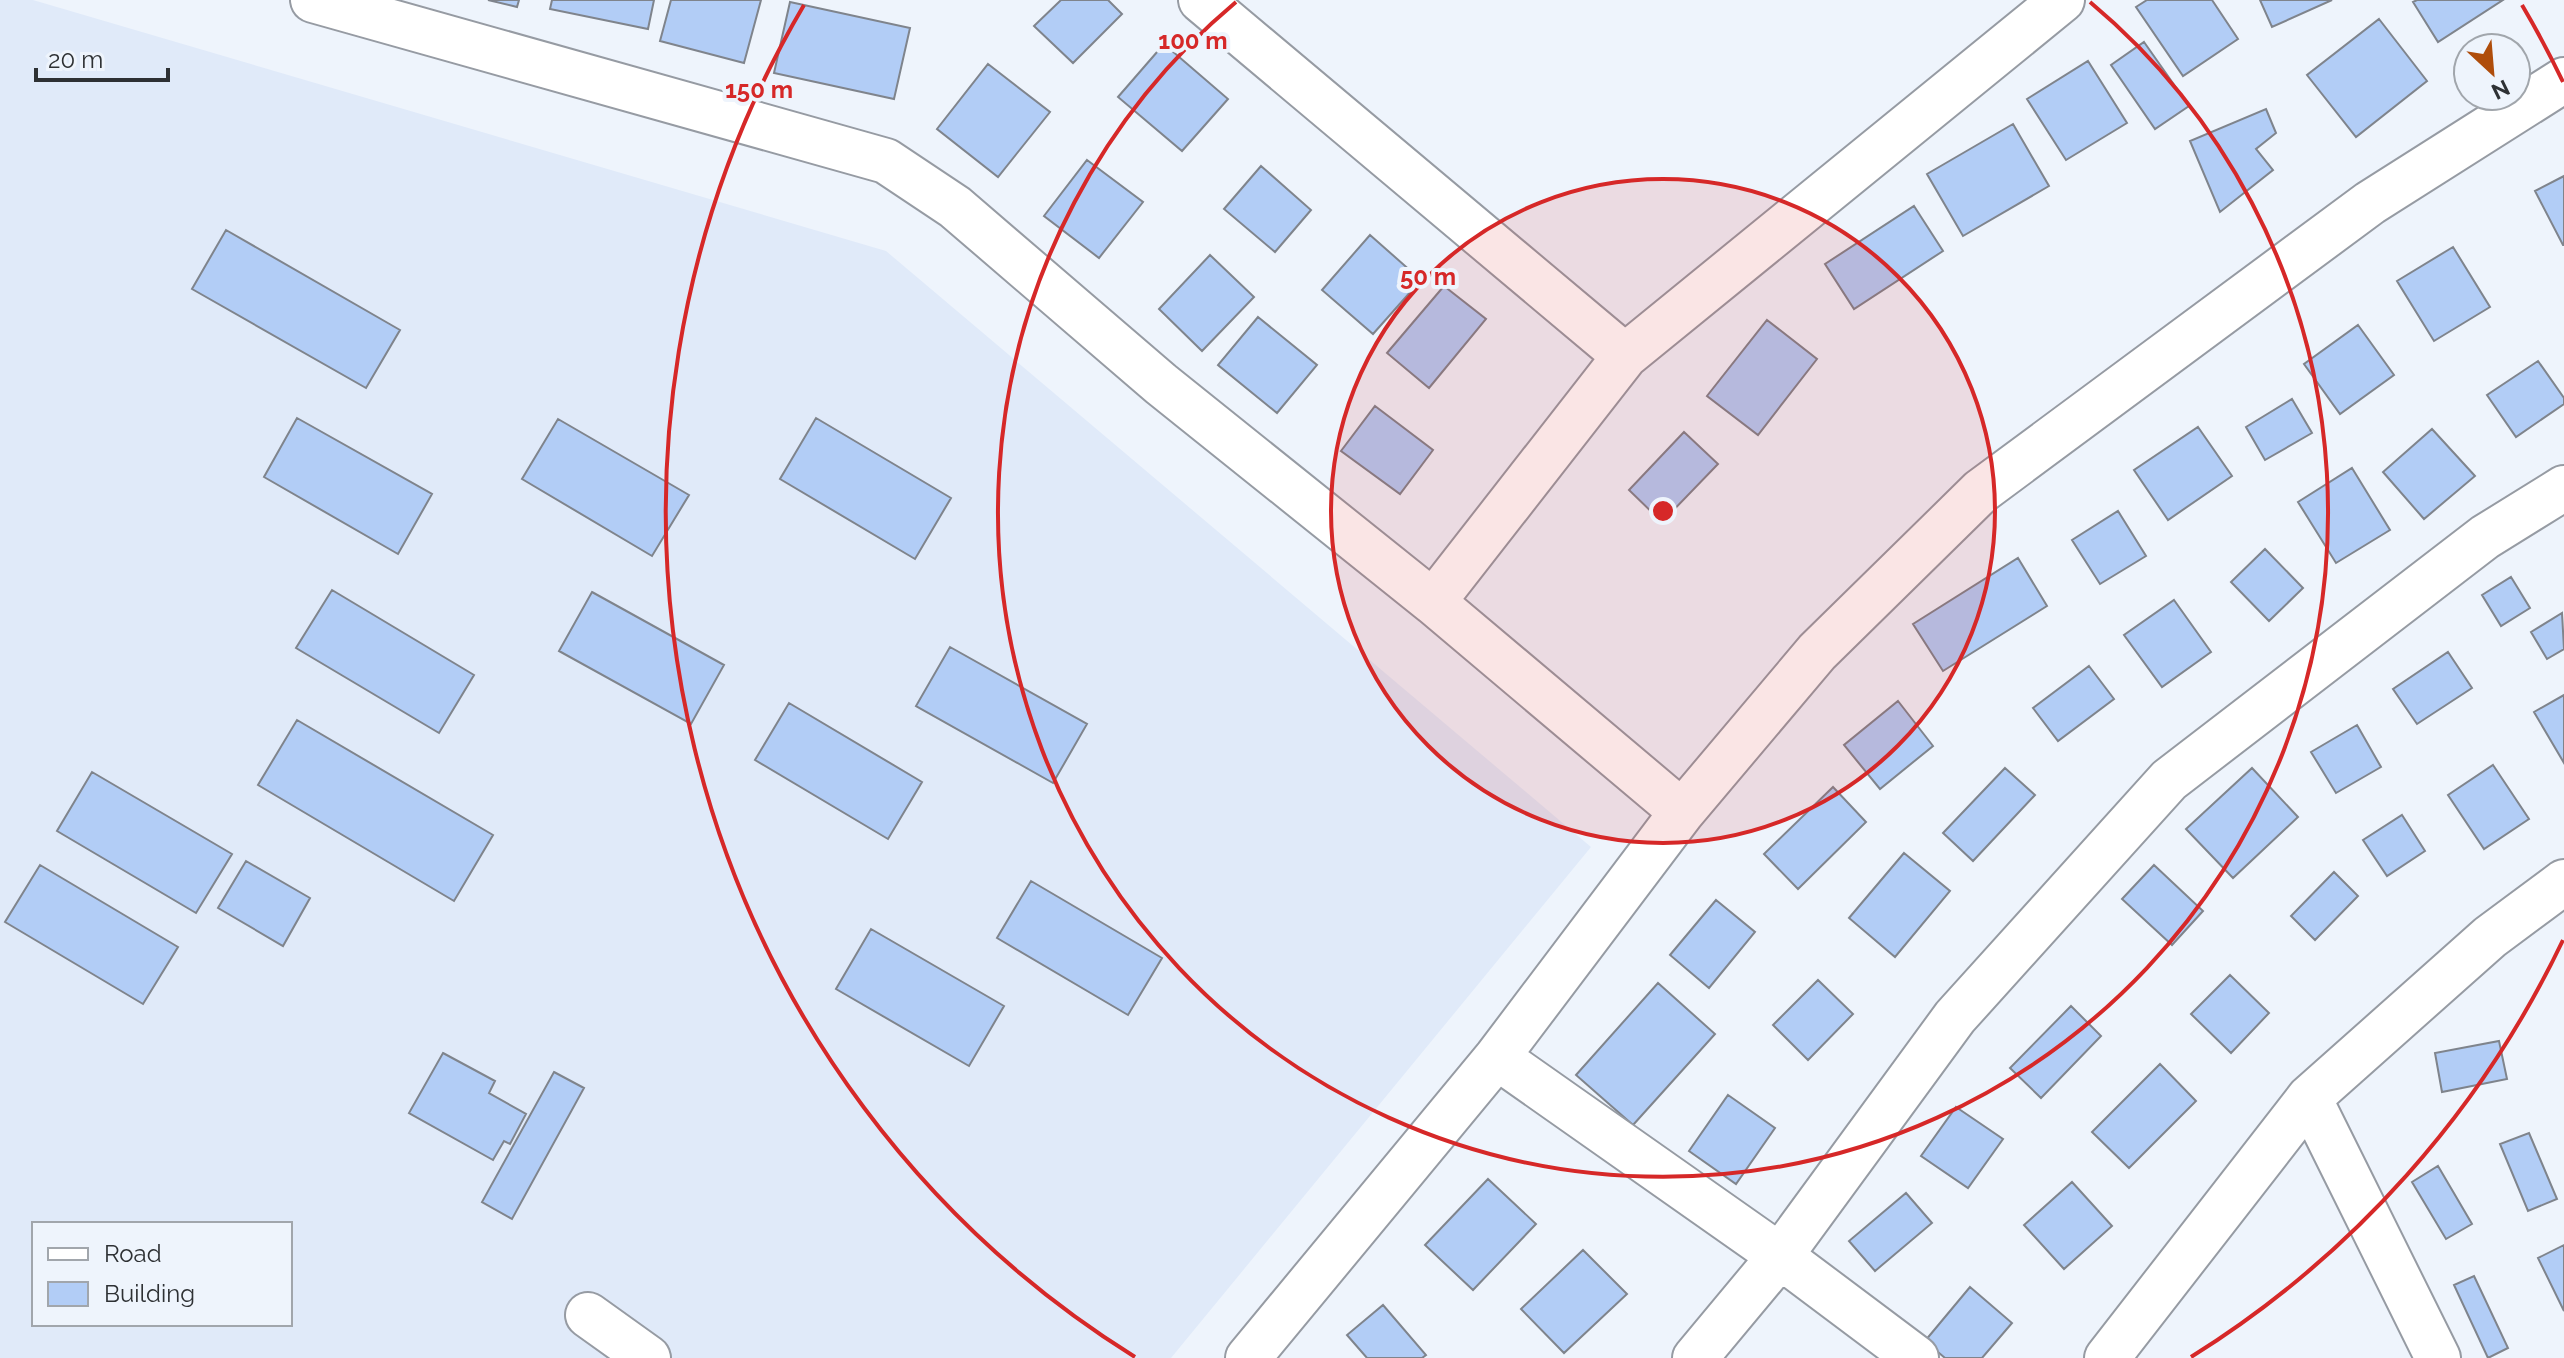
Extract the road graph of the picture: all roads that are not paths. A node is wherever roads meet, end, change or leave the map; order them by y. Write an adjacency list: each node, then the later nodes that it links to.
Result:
1 (313, 0): 7 (street)
2 (1201, 0): 5 (street)
3 (2058, 1): 5 (street)
4 (2564, 80): 8 (street)
5 (1625, 356): 7 (street)
6 (2564, 488): 12 (street)
7 (1433, 602): 8 (street)
8 (1682, 812): 10 (street)
9 (2564, 882): 11 (street)
10 (1497, 1057): 12 (street); 15 (street)
11 (2309, 1098): 18 (street); 19 (street)
12 (1780, 1256): 16 (street); 17 (street)
13 (588, 1315): 14 (street)
14 (648, 1358)
15 (1248, 1358)
16 (1695, 1358)
17 (1916, 1358)
18 (2107, 1358)
19 (2438, 1358)

